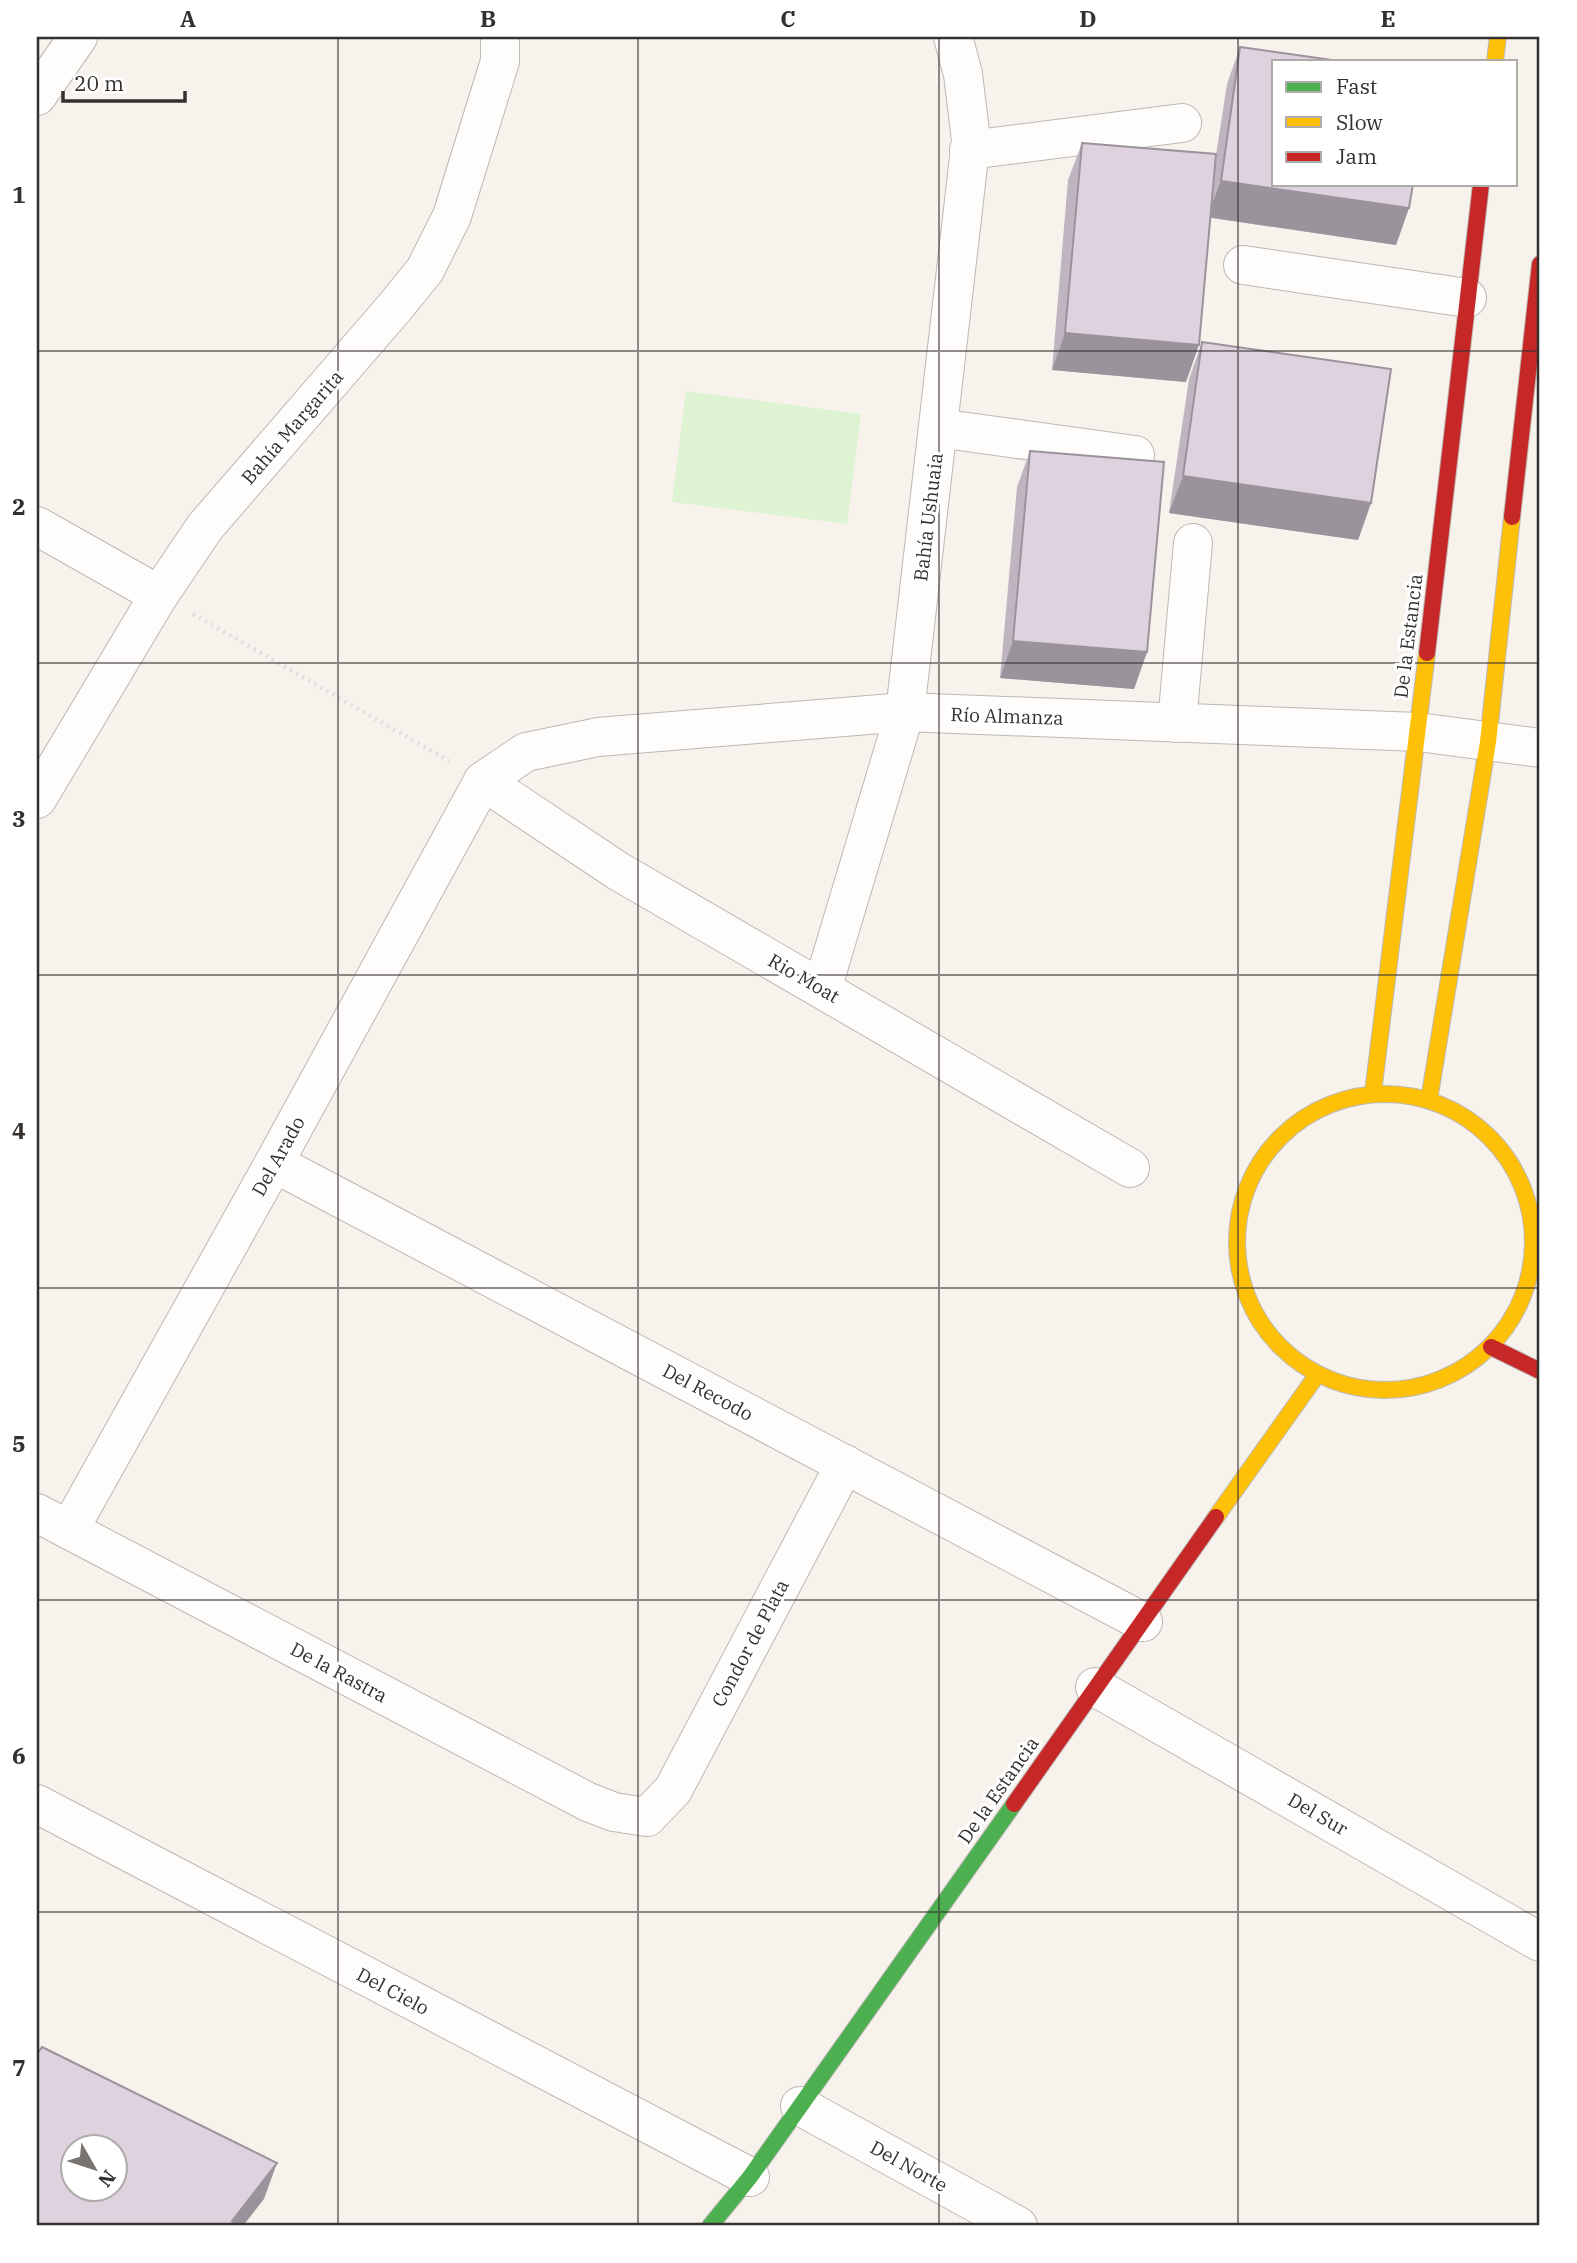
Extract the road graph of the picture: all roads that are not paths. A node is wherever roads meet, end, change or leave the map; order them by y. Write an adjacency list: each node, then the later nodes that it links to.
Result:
1 (78, 37): 6 (street)
2 (500, 37): 17 (street, Bahía Margarita)
3 (953, 37): 8 (street, Bahía Ushuaia)
4 (1498, 37): 5 (street)
5 (1495, 60)
6 (37, 96)
7 (1182, 123): 8 (street)
8 (970, 150): 13 (street, Bahía Ushuaia)
9 (1481, 186): 12 (street, De la Estancia)
10 (1540, 264): 21 (street)
11 (1243, 265): 12 (street)
12 (1468, 298): 20 (street, De la Estancia)
13 (938, 428): 14 (street); 18 (street, Bahía Ushuaia)
14 (1135, 455)
15 (37, 526): 17 (street)
16 (1193, 543): 19 (street)
17 (159, 595): 24 (street, Bahía Margarita)
18 (905, 712): 19 (street, Río Almanza); 23 (street, Río Almanza); 25 (street, Bahía Ushuaia)
19 (1177, 723): 20 (street, Río Almanza)
20 (1418, 732): 21 (street, Río Almanza); 26 (street, De la Estancia)
21 (1488, 742): 22 (street, Río Almanza); 27 (street)
22 (1540, 748)
23 (483, 781): 25 (street, Rio Moat); 28 (street, Del Arado)
24 (37, 799)
25 (822, 989): 29 (street, Rio Moat)
26 (1373, 1093): 27 (street); 33 (street)
27 (1429, 1100): 30 (street)
28 (274, 1163): 34 (street, Del Recodo); 35 (street, Del Arado)
29 (1130, 1168)
30 (1533, 1293): 31 (street)
31 (1491, 1347): 32 (street); 33 (street)
32 (1540, 1371)
33 (1317, 1375): 36 (street, De la Estancia)
34 (845, 1464): 36 (street, Del Recodo); 39 (street, Condor de Plata)
35 (53, 1522): 39 (street, De la Rastra)
36 (1143, 1622): 37 (street, De la Estancia)
37 (1096, 1687): 40 (street, Del Sur); 41 (street, De la Estancia)
38 (37, 1804): 42 (street, Del Cielo)
39 (647, 1816)
40 (1540, 1942)
41 (800, 2106): 42 (street, De la Estancia); 44 (street, Del Norte)
42 (750, 2177): 43 (street, De la Estancia)
43 (710, 2226)
44 (1018, 2226)

